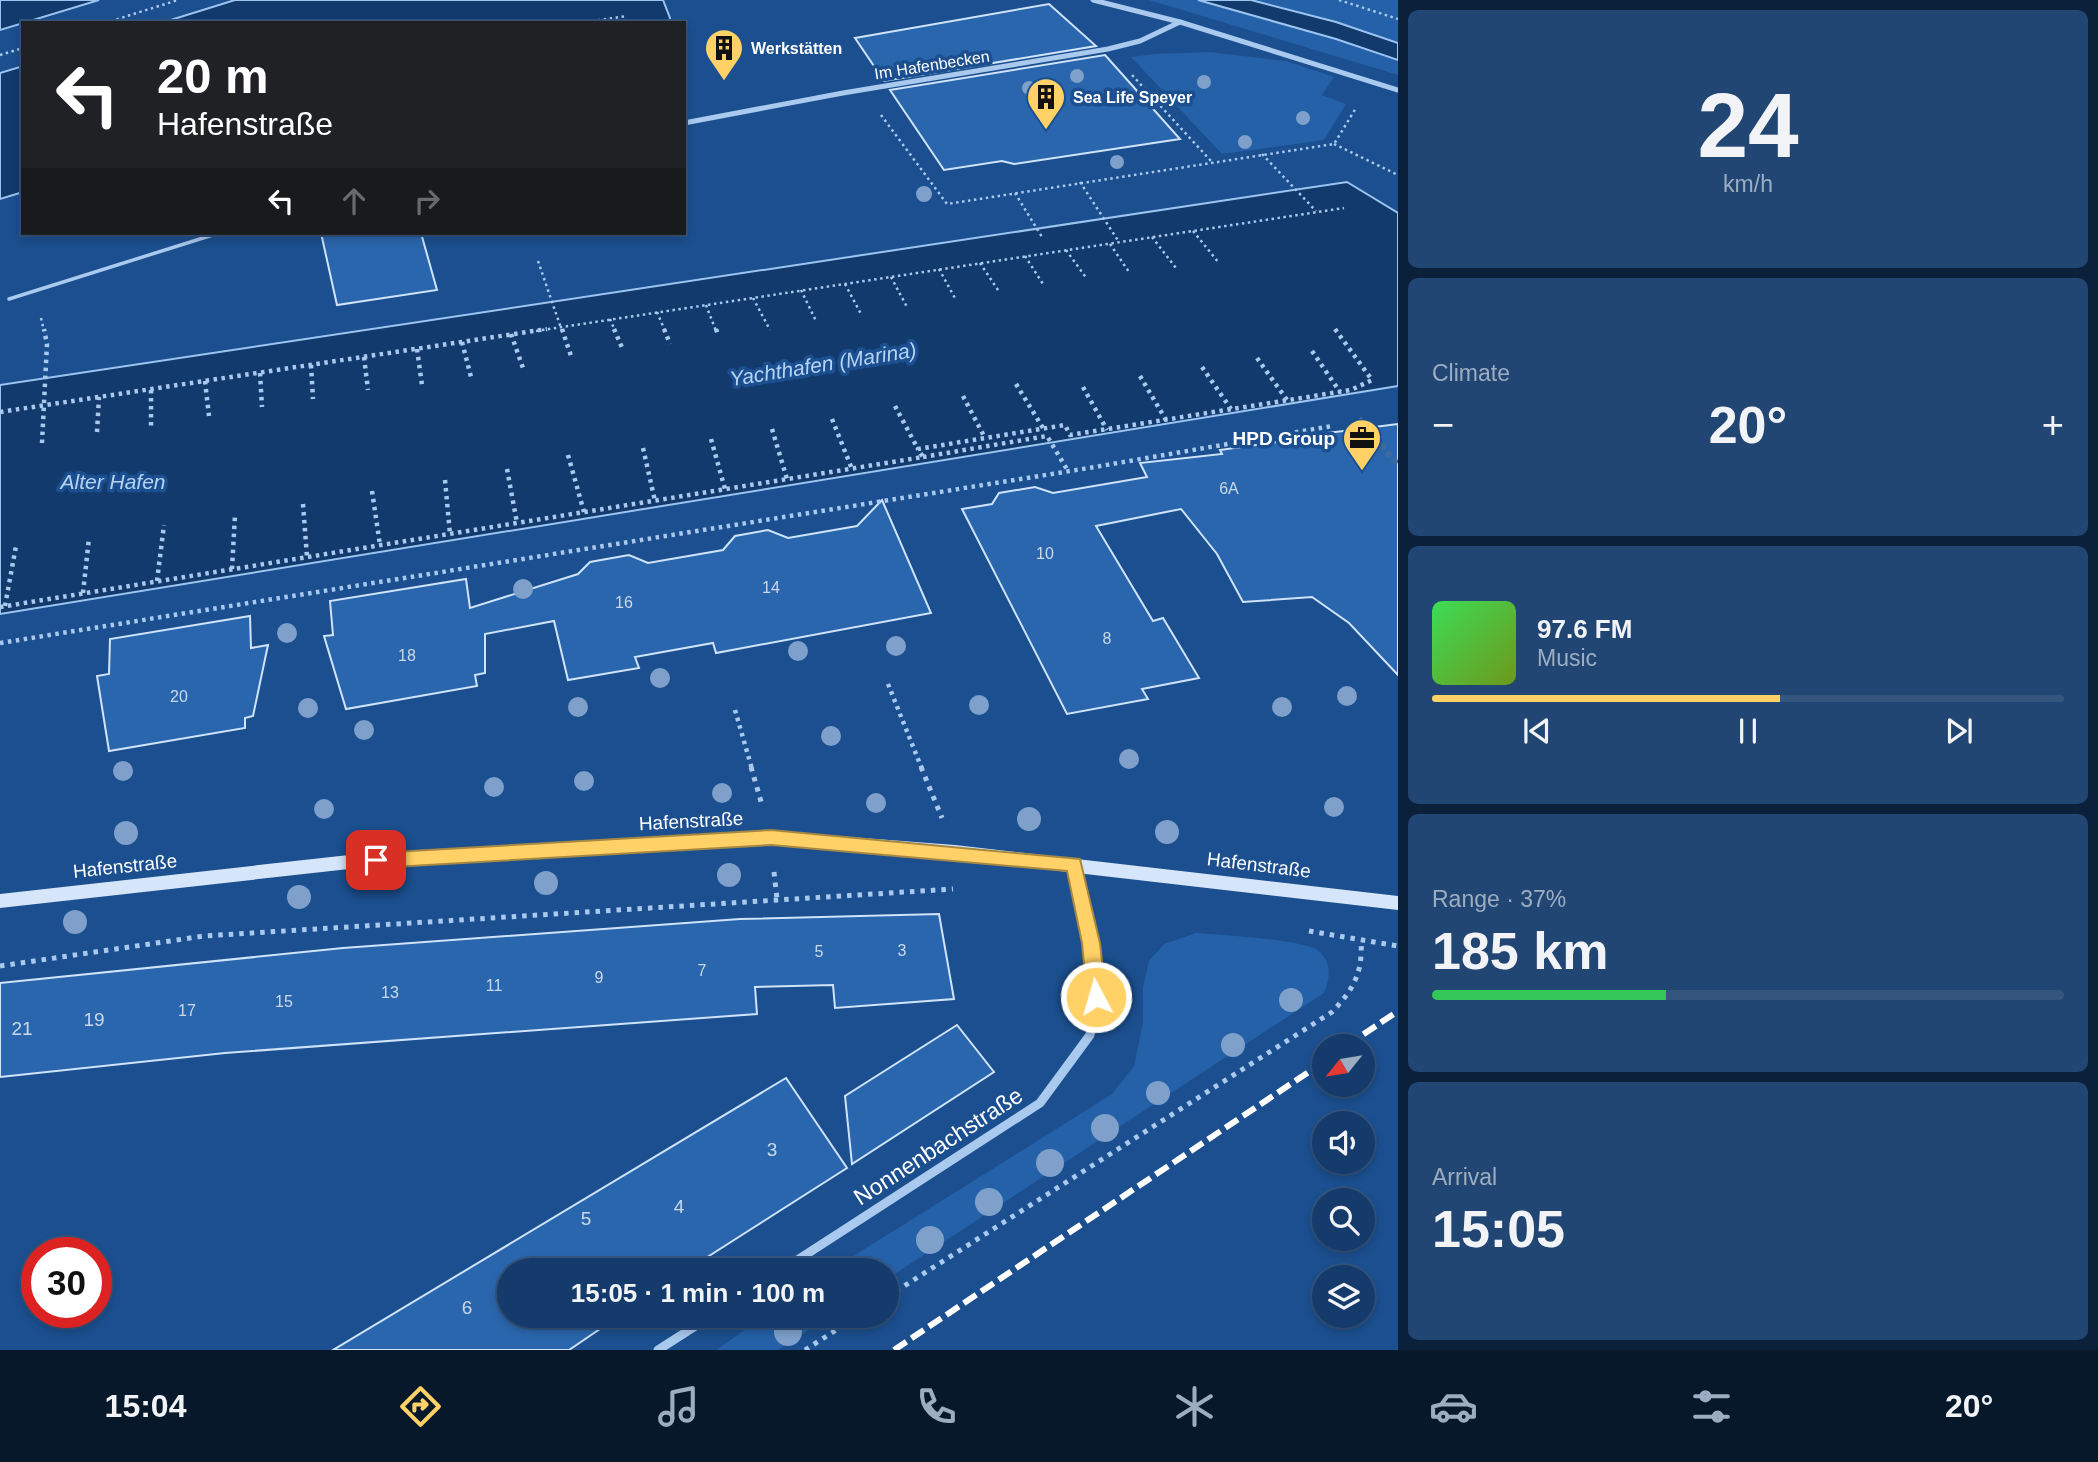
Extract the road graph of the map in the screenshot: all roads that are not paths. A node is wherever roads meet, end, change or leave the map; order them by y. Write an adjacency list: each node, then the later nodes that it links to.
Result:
1 (1094, 0): 2 (street)
2 (1180, 22): 3 (street); 4 (street, Im Hafenbecken)
3 (1398, 90)
4 (686, 123)
5 (213, 235): 6 (lane)
6 (9, 299)
7 (1361, 421): 8 (street)
8 (1375, 437)
9 (1074, 864): 10 (street, Hafenstraße); 11 (street, Hafenstraße); 12 (street, Nonnenbachstraße)
10 (0, 901)
11 (1391, 902)
12 (801, 1258)
13 (692, 1328): 14 (street)
14 (658, 1350)

